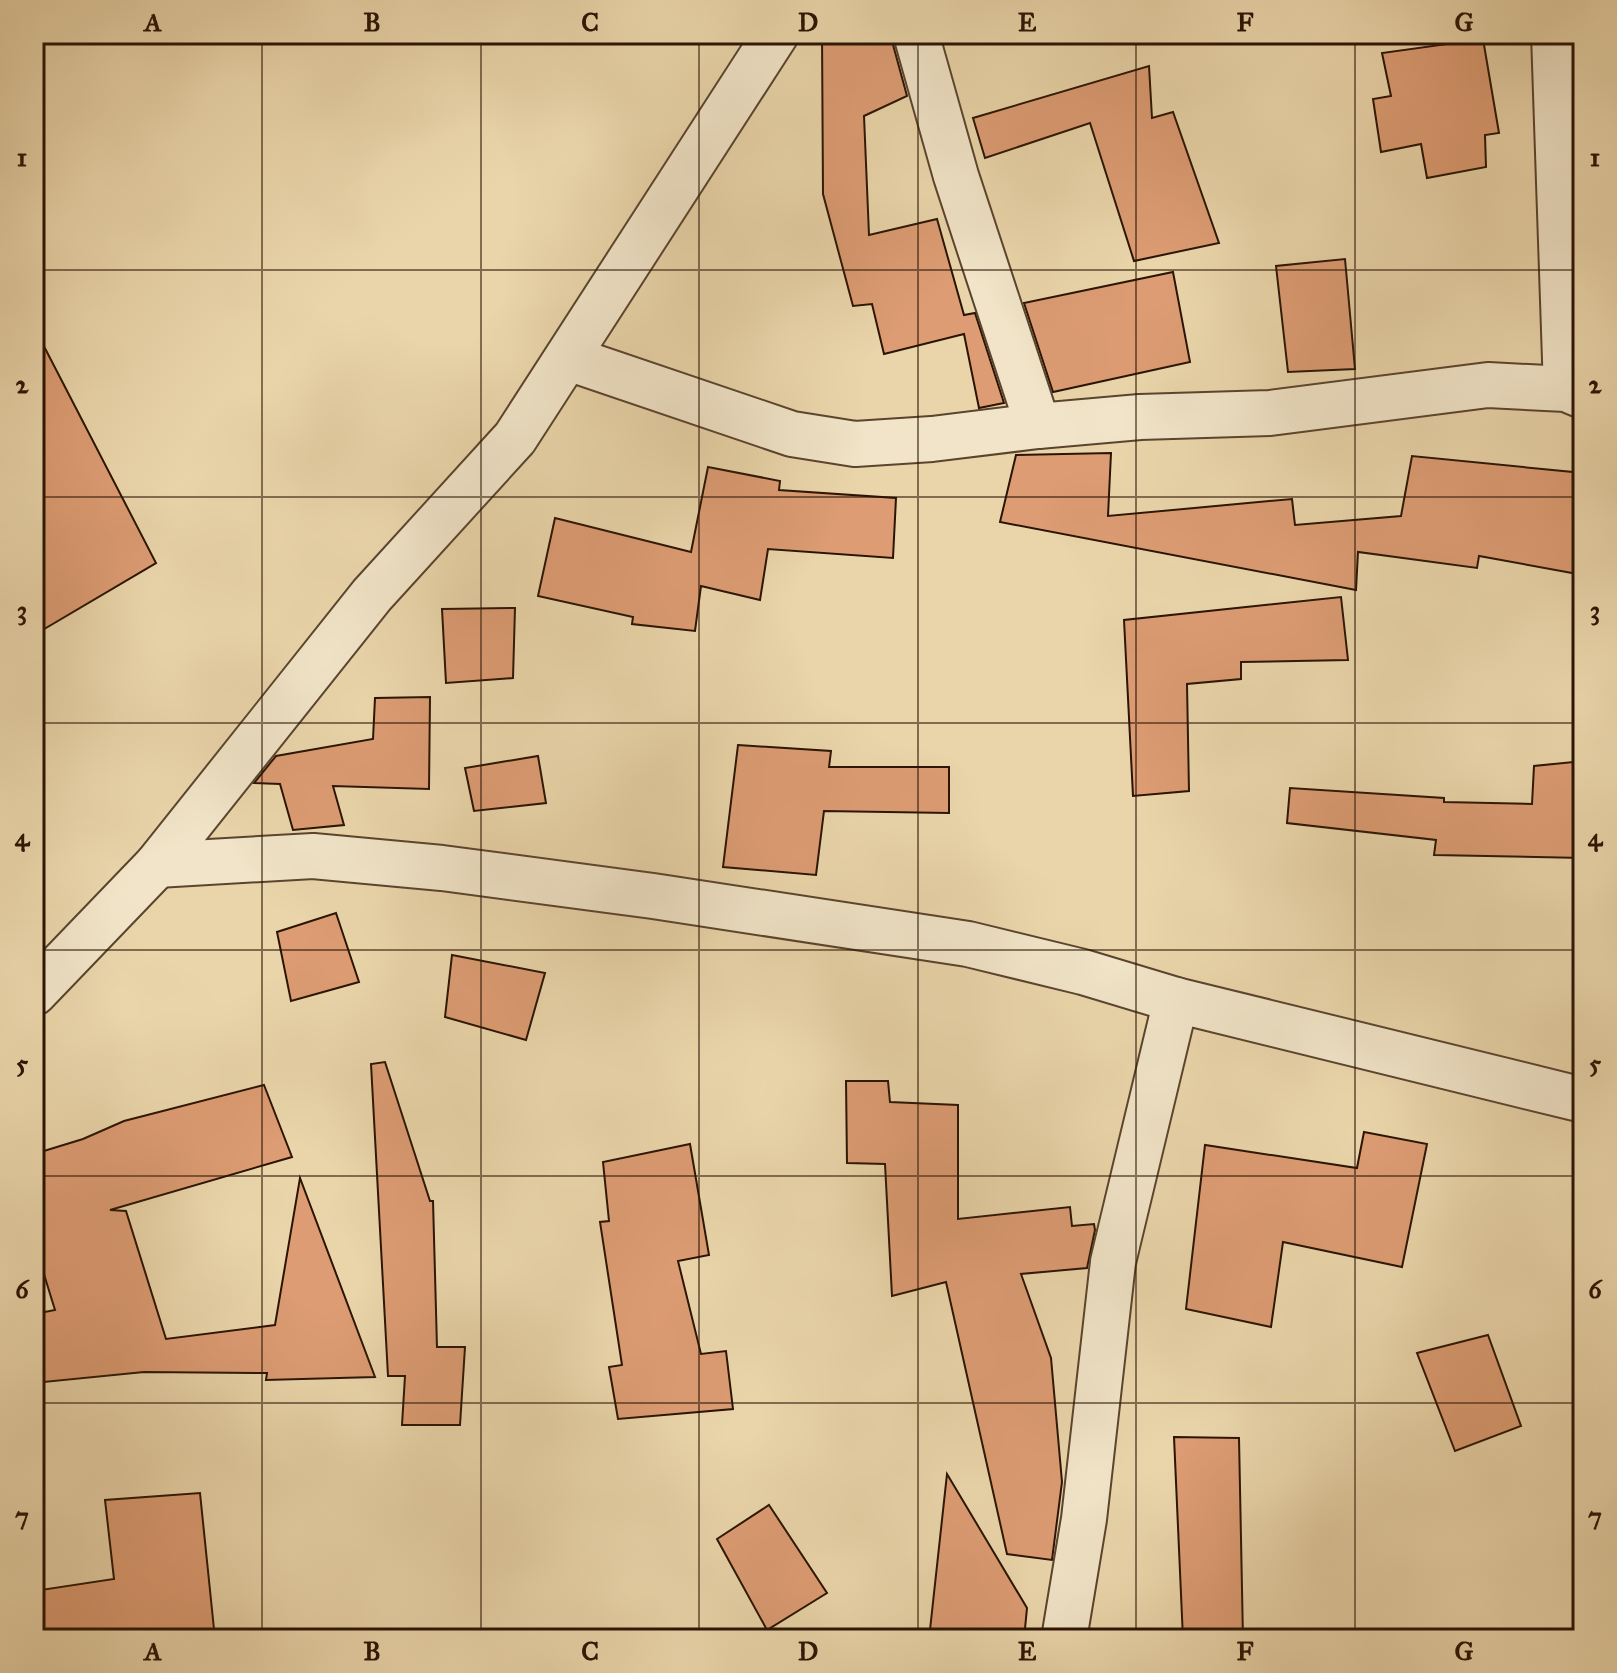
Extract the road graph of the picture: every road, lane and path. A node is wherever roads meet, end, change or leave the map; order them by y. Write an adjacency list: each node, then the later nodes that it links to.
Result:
1 (776, 34): 4 (street)
2 (916, 34): 6 (street)
3 (1554, 34): 5 (street)
4 (568, 358): 6 (street); 7 (street)
5 (1574, 392): 6 (street)
6 (1038, 426)
7 (157, 865): 8 (street); 9 (street)
8 (34, 993)
9 (1176, 1000): 10 (street); 11 (street)
10 (1583, 1100)
11 (1064, 1639)

